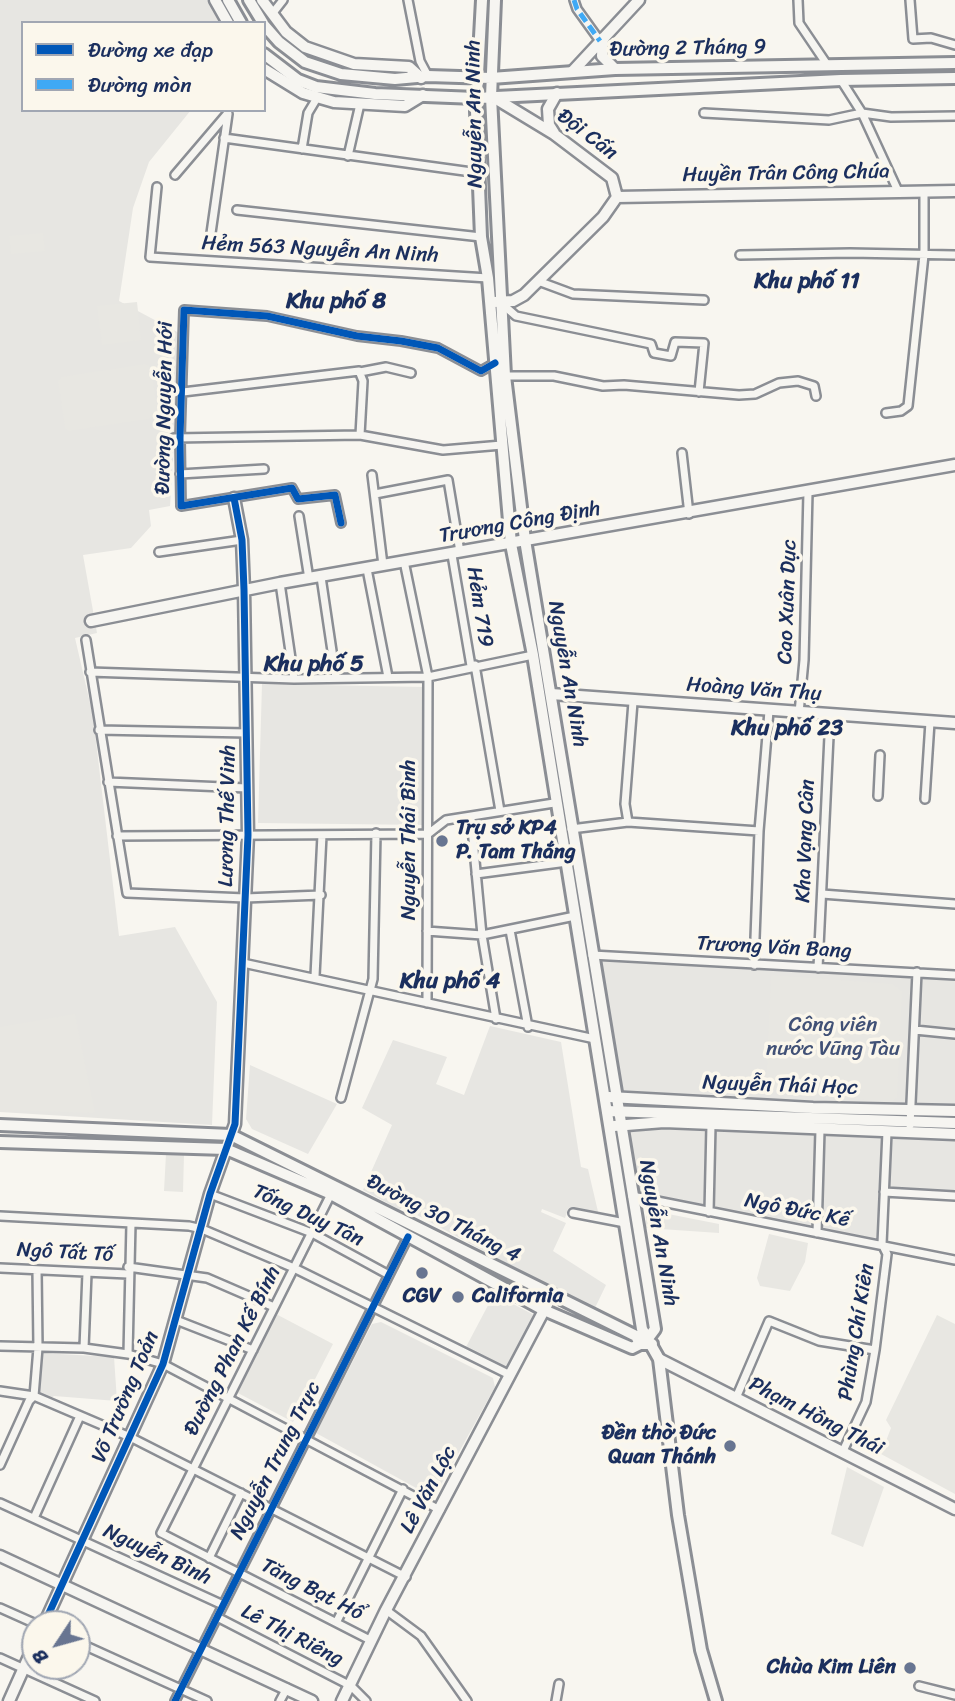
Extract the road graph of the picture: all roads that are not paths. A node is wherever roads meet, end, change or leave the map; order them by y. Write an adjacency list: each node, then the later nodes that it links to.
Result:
1 (215, 0): 14 (street)
2 (228, 0): 15 (main road)
3 (249, 0): 16 (main road, Đường 2 Tháng 9)
4 (262, 0): 13 (street, Đường 2 Tháng 9)
5 (283, 0): 13 (street)
6 (408, 0): 26 (street)
7 (482, 0): 27 (main road, Nguyễn An Ninh)
8 (495, 0): 28 (main road, Nguyễn An Ninh)
9 (574, 0): 18 (street)
10 (639, 0): 18 (street)
11 (798, 0): 22 (street)
12 (910, 0): 19 (street)
13 (272, 14): 26 (street, Đường 2 Tháng 9)
14 (227, 21)
15 (240, 21)
16 (261, 21)
17 (266, 27): 26 (main road, Đường 2 Tháng 9)
18 (601, 40): 23 (street); 25 (street)
19 (955, 45)
20 (266, 56): 32 (main road, Đường 2 Tháng 9)
21 (955, 63): 22 (main road, Đường 2 Tháng 9)
22 (828, 66): 23 (main road, Đường 2 Tháng 9); 30 (main road)
23 (615, 69): 25 (main road, Đường 2 Tháng 9)
24 (266, 70): 34 (street, Đường 2 Tháng 9)
25 (572, 72): 28 (main road, Đường 2 Tháng 9)
26 (425, 77): 27 (main road, Đường 2 Tháng 9); 32 (main road)
27 (477, 78): 28 (main road, Đường 2 Tháng 9); 35 (main road, Nguyễn An Ninh)
28 (491, 78): 33 (main road, Nguyễn An Ninh)
29 (955, 78): 30 (main road, Đường 2 Tháng 9)
30 (841, 80): 31 (main road, Đường 2 Tháng 9); 39 (street)
31 (557, 93): 33 (main road, Đường 2 Tháng 9); 41 (street)
32 (423, 95): 35 (main road, Đường 2 Tháng 9); 36 (street, Đường 2 Tháng 9)
33 (491, 97): 35 (main road, Đường 2 Tháng 9); 41 (street, Đội Cấn); 61 (main road, Nguyễn An Ninh)
34 (317, 98): 36 (street, Đường 2 Tháng 9); 43 (street)
35 (476, 98): 45 (main road, Nguyễn An Ninh)
36 (360, 104): 44 (street)
37 (229, 112): 42 (street); 46 (street)
38 (704, 113): 39 (street)
39 (862, 113): 40 (street); 48 (street)
40 (955, 116)
41 (554, 134): 51 (street, Đội Cấn)
42 (224, 138): 43 (street); 53 (street)
43 (302, 149): 44 (street)
44 (348, 156): 45 (street)
45 (479, 173): 54 (main road, Nguyễn An Ninh)
46 (175, 175)
47 (157, 187): 58 (street, Hẻm 563 Nguyễn An Ninh)
48 (898, 191): 49 (street, Huyền Trân Công Chúa); 51 (street, Huyền Trân Công Chúa)
49 (924, 191): 50 (street, Huyền Trân Công Chúa); 56 (street)
50 (955, 191)
51 (617, 197): 59 (street)
52 (237, 210): 54 (street)
53 (211, 233)
54 (481, 237): 58 (main road, Nguyễn An Ninh)
55 (740, 255): 56 (street)
56 (924, 255): 57 (street); 69 (street)
57 (955, 255)
58 (488, 278): 61 (main road, Nguyễn An Ninh)
59 (538, 281): 60 (street); 61 (street)
60 (704, 300)
61 (495, 302): 62 (main road, Nguyễn An Ninh); 65 (main road, Nguyễn An Ninh); 67 (street)
62 (495, 363): 66 (street, Đường Nguyễn Hới); 72 (main road, Nguyễn An Ninh)
63 (360, 372): 64 (street); 66 (street); 70 (street)
64 (411, 373)
65 (505, 376): 67 (street); 85 (main road, Nguyễn An Ninh)
66 (183, 392): 71 (street, Đường Nguyễn Hới)
67 (699, 392): 68 (street)
68 (816, 396)
69 (886, 413)
70 (360, 435): 71 (street, Đường Nguyễn Hới); 72 (street, Đường Nguyễn Hới)
71 (177, 438): 76 (street, Đường Nguyễn Hới)
72 (502, 445): 86 (main road, Nguyễn An Ninh)
73 (682, 453): 81 (street)
74 (955, 465): 78 (street, Trương Công Định)
75 (264, 469): 76 (street)
76 (180, 474): 80 (street, Đường Nguyễn Hới)
77 (372, 475): 79 (street)
78 (808, 492): 81 (street, Trương Công Định); 109 (street, Cao Xuân Dục)
79 (375, 494): 88 (street, Hẻm 719); 90 (street)
80 (234, 498): 83 (street); 84 (street, Lương Thế Vinh)
81 (689, 514): 85 (street, Trương Công Định)
82 (299, 516): 93 (street)
83 (341, 523)
84 (242, 540): 87 (street); 95 (street, Lương Thế Vinh)
85 (525, 540): 86 (street, Trương Công Định); 106 (main road, Nguyễn An Ninh)
86 (511, 544): 88 (street, Trương Công Định); 98 (main road, Nguyễn An Ninh)
87 (159, 552)
88 (456, 554): 89 (street, Trương Công Định); 99 (street, Hẻm 719)
89 (404, 561): 90 (street, Trương Công Định); 103 (street, Nguyễn Thái Bình)
90 (383, 565): 91 (street, Trương Công Định)
91 (366, 569): 92 (street, Trương Công Định); 102 (street)
92 (321, 577): 93 (street, Trương Công Định); 104 (street)
93 (309, 579): 94 (street, Trương Công Định)
94 (280, 583): 95 (street, Trương Công Định); 105 (street)
95 (244, 590): 96 (street, Trương Công Định); 101 (street, Lương Thế Vinh)
96 (91, 621)
97 (86, 640): 100 (street)
98 (533, 655): 99 (street); 120 (main road, Nguyễn An Ninh)
99 (473, 665): 103 (street); 121 (street, Hẻm 719)
100 (90, 672): 101 (street); 113 (street)
101 (246, 677): 105 (street); 114 (street, Lương Thế Vinh)
102 (388, 677): 103 (street); 104 (street)
103 (428, 677): 127 (street, Nguyễn Thái Bình)
104 (336, 678): 105 (street)
105 (294, 680)
106 (551, 695): 107 (street, Hoàng Văn Thụ); 124 (main road, Nguyễn An Ninh)
107 (633, 702): 108 (street, Hoàng Văn Thụ); 123 (street)
108 (769, 711): 109 (street, Hoàng Văn Thụ); 125 (street)
109 (799, 713): 110 (street, Hoàng Văn Thụ)
110 (830, 715): 111 (street, Hoàng Văn Thụ); 133 (street, Kha Vạng Cân)
111 (930, 722): 112 (street, Hoàng Văn Thụ); 119 (street)
112 (955, 723)
113 (99, 730): 114 (street); 116 (street)
114 (247, 733): 117 (street, Lương Thế Vinh)
115 (880, 755): 118 (street)
116 (108, 782): 117 (street); 130 (street)
117 (247, 788): 128 (street, Lương Thế Vinh)
118 (878, 796)
119 (925, 799)
120 (554, 803): 121 (street); 131 (main road, Nguyễn An Ninh)
121 (500, 811): 122 (street)
122 (471, 818): 127 (street); 132 (street)
123 (628, 822): 124 (street); 125 (street)
124 (571, 829): 141 (main road, Nguyễn An Ninh)
125 (759, 831): 143 (street)
126 (376, 833): 127 (street); 129 (street); 148 (street)
127 (428, 834): 139 (street, Nguyễn Thái Bình)
128 (248, 835): 129 (street); 130 (street); 135 (street, Lương Thế Vinh)
129 (322, 835): 134 (street)
130 (117, 836): 135 (street)
131 (567, 862): 132 (street); 137 (main road, Nguyễn An Ninh)
132 (476, 874): 140 (street)
133 (821, 894): 136 (street); 144 (street, Kha Vạng Cân)
134 (321, 895): 135 (street); 147 (street)
135 (245, 898): 142 (street, Lương Thế Vinh)
136 (955, 904)
137 (575, 916): 138 (street); 154 (main road, Nguyễn An Ninh)
138 (510, 930): 140 (street); 151 (street)
139 (427, 931): 140 (street); 149 (street, Nguyễn Thái Bình)
140 (482, 935): 150 (street)
141 (592, 955): 143 (street, Trương Văn Bang); 156 (main road, Nguyễn An Ninh)
142 (243, 963): 147 (street); 171 (street, Lương Thế Vinh)
143 (754, 965): 144 (street, Trương Văn Bang)
144 (818, 968): 145 (street, Trương Văn Bang)
145 (917, 972): 146 (street, Trương Văn Bang); 152 (street)
146 (955, 975)
147 (315, 976): 148 (street)
148 (371, 990): 149 (street); 155 (street)
149 (427, 1003): 150 (street)
150 (496, 1019): 151 (street)
151 (528, 1027): 154 (street)
152 (915, 1030): 153 (street); 158 (street)
153 (955, 1034)
154 (595, 1040): 156 (main road, Nguyễn An Ninh)
155 (341, 1098)
156 (610, 1098): 157 (street, Nguyễn Thái Học); 159 (main road, Nguyễn An Ninh)
157 (663, 1105): 159 (street, Nguyễn Thái Học); 161 (street, Nguyễn Thái Học); 163 (street)
158 (911, 1109): 160 (street, Nguyễn Thái Học); 161 (street, Nguyễn Thái Học); 162 (street)
159 (612, 1111): 167 (main road, Nguyễn An Ninh)
160 (955, 1111)
161 (888, 1114): 162 (street, Nguyễn Thái Học); 169 (street)
162 (911, 1121): 164 (street, Nguyễn Thái Học); 170 (street)
163 (664, 1122): 166 (street, Nguyễn Thái Học); 167 (street, Nguyễn Thái Học)
164 (955, 1123)
165 (0, 1125): 171 (main road, Đường 30 Tháng 4)
166 (711, 1125): 168 (street, Nguyễn Thái Học); 180 (street)
167 (615, 1126): 178 (main road, Nguyễn An Ninh); 184 (main road, Nguyễn An Ninh)
168 (820, 1130): 169 (street, Nguyễn Thái Học); 187 (street)
169 (887, 1132): 170 (street, Nguyễn Thái Học); 176 (street, Phùng Chí Kiên)
170 (910, 1133): 172 (street, Nguyễn Thái Học)
171 (231, 1135): 174 (street, Võ Trường Toản); 175 (main road, Đường 30 Tháng 4)
172 (955, 1135)
173 (0, 1142): 174 (main road, Đường 30 Tháng 4)
174 (226, 1149): 175 (main road, Đường 30 Tháng 4); 177 (street, Võ Trường Toản)
175 (334, 1190): 186 (street, Đường Phan Kế Bính); 188 (main road, Đường 30 Tháng 4); 191 (main road, Đường 30 Tháng 4)
176 (884, 1192): 179 (street); 189 (street, Phùng Chí Kiên)
177 (210, 1194): 185 (street, Võ Trường Toản); 186 (street, Tống Duy Tân)
178 (632, 1196): 180 (street, Ngô Đức Kế); 205 (main road, Nguyễn An Ninh)
179 (955, 1196)
180 (709, 1212): 187 (street, Ngô Đức Kế)
181 (573, 1213): 184 (street)
182 (0, 1216): 183 (street)
183 (131, 1223): 185 (street); 195 (street)
184 (625, 1223): 205 (main road, Nguyễn An Ninh)
185 (202, 1229): 193 (street); 197 (street, Võ Trường Toản)
186 (312, 1233): 193 (street, Đường Phan Kế Bính); 198 (street, Tống Duy Tân)
187 (817, 1233): 189 (street, Ngô Đức Kế)
188 (408, 1237): 198 (street, Nguyễn Trung Trực); 199 (main road, Đường 30 Tháng 4)
189 (882, 1244): 190 (street, Ngô Đức Kế); 210 (street, Phùng Chí Kiên)
190 (955, 1260)
191 (485, 1262): 199 (main road); 200 (main road, Đường 30 Tháng 4)
192 (0, 1268): 194 (street, Ngô Tất Tố)
193 (294, 1268): 201 (street, Đường Phan Kế Bính); 202 (street)
194 (37, 1270): 196 (street, Ngô Tất Tố); 207 (street)
195 (128, 1270): 196 (street, Ngô Tất Tố); 197 (street, Ngô Tất Tố); 211 (street)
196 (87, 1273): 208 (street)
197 (189, 1274): 201 (street, Ngô Tất Tố); 204 (street, Võ Trường Toản)
198 (389, 1275): 202 (street, Nguyễn Trung Trực)
199 (478, 1275): 203 (main road, Đường 30 Tháng 4)
200 (551, 1297): 203 (street, Lê Văn Lộc); 205 (main road, Đường 30 Tháng 4)
201 (275, 1307): 209 (street, Đường Phan Kế Bính)
202 (372, 1309): 214 (street); 221 (street, Nguyễn Trung Trực)
203 (544, 1310): 205 (main road, Đường 30 Tháng 4); 214 (street, Lê Văn Lộc)
204 (176, 1320): 209 (street); 213 (street, Võ Trường Toản)
205 (647, 1342): 212 (main road, Đường 30 Tháng 4)
206 (0, 1346): 207 (street)
207 (38, 1348): 208 (street); 216 (street)
208 (85, 1348): 211 (street)
209 (253, 1350): 217 (street, Đường Phan Kế Bính)
210 (875, 1350): 218 (street); 222 (street, Phùng Chí Kiên)
211 (128, 1354): 213 (street)
212 (659, 1359): 218 (street, Phạm Hồng Thái); 270 (main road)
213 (163, 1364): 217 (street); 220 (street, Võ Trường Toản)
214 (510, 1375): 230 (street, Lê Văn Lộc)
215 (0, 1391): 216 (street)
216 (34, 1396): 219 (street); 223 (street)
217 (229, 1397): 221 (street); 224 (street, Đường Phan Kế Bính)
218 (736, 1398): 222 (street, Phạm Hồng Thái)
219 (80, 1416): 220 (street); 231 (street)
220 (130, 1437): 224 (street); 233 (street, Võ Trường Toản)
221 (307, 1438): 225 (street); 228 (street, Nguyễn Trung Trực)
222 (844, 1451): 229 (street, Phạm Hồng Thái)
223 (0, 1465)
224 (194, 1468): 226 (street); 232 (street, Đường Phan Kế Bính)
225 (403, 1489): 230 (street); 235 (street)
226 (241, 1493): 228 (street); 236 (street)
227 (0, 1503): 231 (street, Nguyễn Bình)
228 (271, 1509): 235 (street); 237 (street, Nguyễn Trung Trực)
229 (955, 1509)
230 (440, 1510): 238 (street, Lê Văn Lộc)
231 (34, 1518): 233 (street, Nguyễn Bình)
232 (161, 1533): 236 (street, Tăng Bạt Hổ)
233 (82, 1540): 239 (street, Võ Trường Toản); 240 (street, Nguyễn Bình)
234 (0, 1556): 239 (street)
235 (370, 1557): 238 (street); 246 (street)
236 (209, 1558): 237 (street, Tăng Bạt Hổ)
237 (239, 1573): 240 (street, Nguyễn Trung Trực); 246 (street, Tăng Bạt Hổ)
238 (406, 1577): 243 (street, Lê Văn Lộc)
239 (63, 1584): 242 (street, Võ Trường Toản); 248 (street)
240 (223, 1605): 245 (street, Nguyễn Trung Trực)
241 (0, 1608): 244 (street)
242 (51, 1610)
243 (386, 1610): 247 (street, Lê Văn Lộc); 268 (street)
244 (21, 1617)
245 (217, 1617): 248 (street, Nguyễn Trung Trực); 255 (street, Lê Thị Riêng)
246 (337, 1621): 247 (street, Tăng Bạt Hổ)
247 (372, 1641): 255 (street, Lê Văn Lộc)
248 (202, 1647): 257 (street); 258 (street, Nguyễn Trung Trực)
249 (91, 1648): 258 (street)
250 (0, 1658): 251 (street)
251 (21, 1668)
252 (21, 1674): 260 (street)
253 (47, 1680): 261 (street)
254 (559, 1684): 269 (street)
255 (351, 1686): 266 (street, Lê Văn Lộc); 267 (street, Lê Thị Riêng)
256 (919, 1686): 259 (street)
257 (286, 1688): 264 (street); 265 (street)
258 (181, 1689): 262 (street, Nguyễn Trung Trực); 263 (street)
259 (955, 1695)
260 (9, 1701)
261 (94, 1701)
262 (175, 1701)
263 (207, 1701)
264 (280, 1701)
265 (312, 1701)
266 (342, 1701)
267 (366, 1701)
268 (467, 1701)
269 (556, 1701)
270 (716, 1701)

